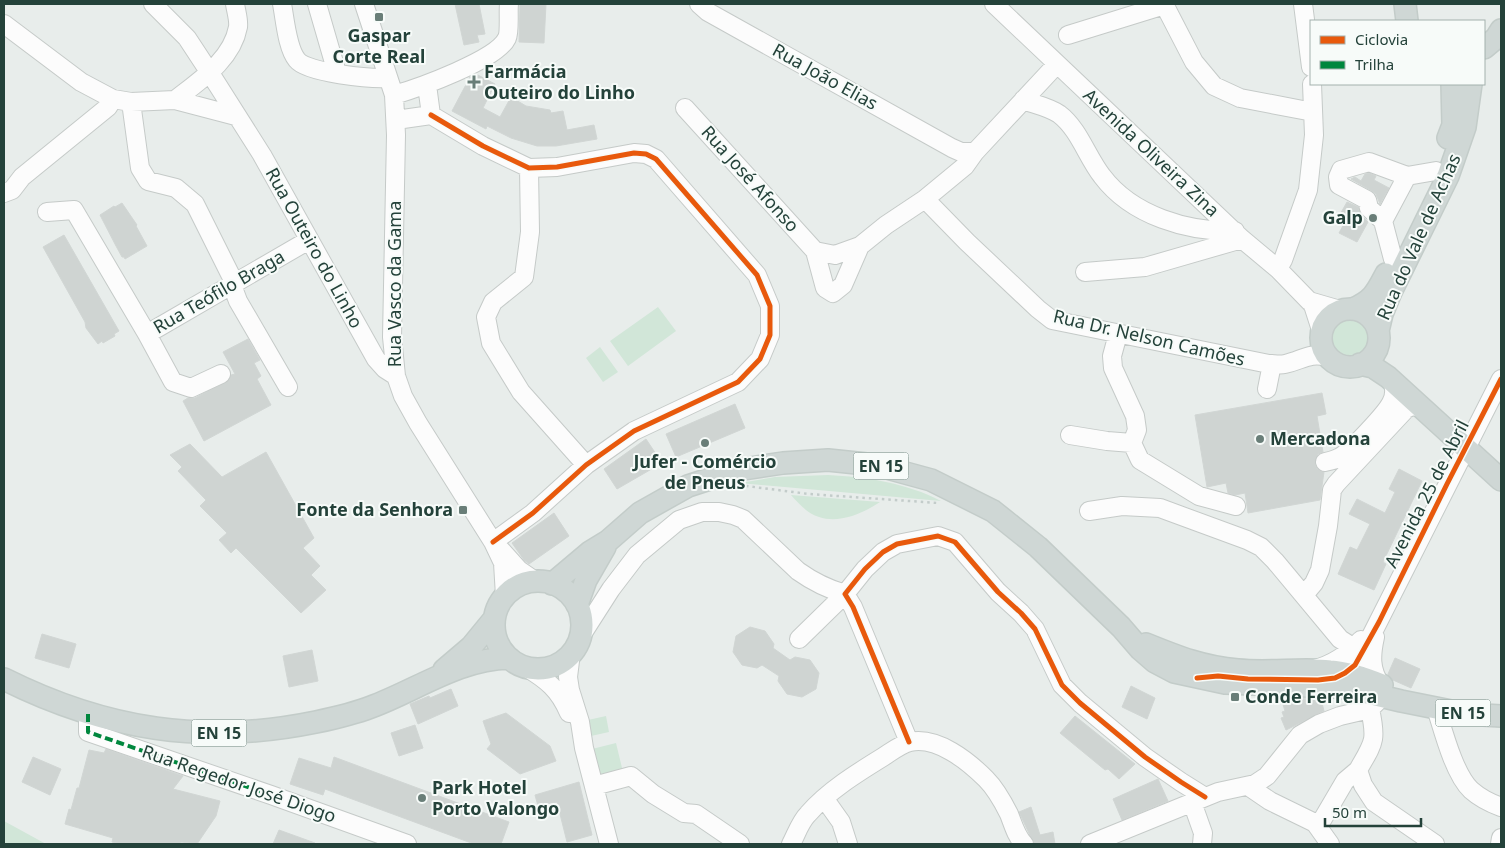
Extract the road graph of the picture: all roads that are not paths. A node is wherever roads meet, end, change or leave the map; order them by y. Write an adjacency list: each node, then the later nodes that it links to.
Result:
1 (153, 4): 17 (street, Rua Outeiro do Linho)
2 (235, 4): 17 (street)
3 (282, 4): 18 (street)
4 (317, 4): 18 (street)
5 (364, 4): 19 (street, Rua Vasco da Gama)
6 (509, 4): 20 (street)
7 (699, 4): 34 (street, Rua João Elias)
8 (994, 4): 16 (street, Avenida Oliveira Zina)
9 (1304, 4): 15 (street)
10 (1405, 4): 12 (main road)
11 (1164, 5): 14 (street); 30 (street)
12 (1407, 20)
13 (4, 24): 25 (street)
14 (1068, 35)
15 (1310, 58)
16 (1057, 64): 27 (street, Rua José Afonso); 45 (street, Avenida Oliveira Zina)
17 (210, 72): 26 (street); 31 (street, Rua Outeiro do Linho)
18 (336, 73): 19 (street)
19 (388, 78): 24 (street, Rua Vasco da Gama)
20 (427, 85): 24 (street); 32 (street)
21 (1312, 85): 30 (street)
22 (1452, 85): 38 (main road, Rua do Vale de Achas)
23 (1471, 85): 41 (main road, Rua do Vale de Achas)
24 (394, 95): 33 (street, Rua Vasco da Gama)
25 (113, 99): 28 (street); 40 (street)
26 (174, 100): 28 (street); 31 (street)
27 (1023, 100): 35 (street, Rua José Afonso); 45 (street)
28 (131, 102): 53 (street)
29 (685, 108): 49 (street, Rua José Afonso)
30 (1313, 112): 51 (street)
31 (236, 116): 46 (street, Rua Outeiro do Linho)
32 (431, 116): 33 (street); 36 (street)
33 (396, 120): 63 (street, Rua Vasco da Gama)
34 (952, 148): 35 (street, Rua João Elias); 37 (street)
35 (975, 152): 37 (street, Rua José Afonso)
36 (529, 168): 73 (street); 73 (street)
37 (956, 172): 42 (street, Rua José Afonso)
38 (1436, 172): 39 (street); 41 (main road); 50 (main road, Rua do Vale de Achas)
39 (1407, 176): 44 (street); 44 (street)
40 (4, 194)
41 (1440, 194): 48 (main road, Rua do Vale de Achas)
42 (925, 199): 47 (street, Rua José Afonso); 57 (street, Rua Dr. Nelson Camões)
43 (47, 212): 56 (street, Rua Teófilo Braga)
44 (1383, 221): 50 (street)
45 (1239, 235): 51 (street, Avenida Oliveira Zina); 52 (street)
46 (309, 240): 53 (street, Rua Teófilo Braga); 63 (street, Rua Outeiro do Linho)
47 (860, 246): 49 (street, Rua José Afonso); 49 (street, Rua José Afonso)
48 (1413, 250): 50 (main road); 58 (main road, Rua do Vale de Achas)
49 (815, 251)
50 (1393, 259): 55 (main road, Rua do Vale de Achas)
51 (1278, 269): 54 (street, Avenida Oliveira Zina)
52 (1085, 272)
53 (232, 285): 56 (street, Rua Teófilo Braga); 66 (street)
54 (1309, 301): 55 (street, Avenida Oliveira Zina); 59 (street, Avenida Oliveira Zina)
55 (1347, 310): 58 (main road, Avenida Oliveira Zina); 59 (main road)
56 (147, 334): 62 (street)
57 (1118, 334): 60 (street, Rua Dr. Nelson Camões); 70 (street)
58 (1377, 340): 61 (main road); 64 (main road, Avenida Oliveira Zina)
59 (1323, 343): 60 (street, Rua Dr. Nelson Camões); 61 (main road, Avenida Oliveira Zina)
60 (1272, 364): 67 (street)
61 (1360, 364): 64 (main road, Avenida Oliveira Zina)
62 (221, 374)
63 (396, 376): 78 (street, Rua Vasco da Gama)
64 (1390, 379): 68 (main road, Avenida Oliveira Zina); 72 (street)
65 (1501, 379): 71 (street, Avenida 25 de Abril)
66 (288, 387)
67 (1268, 389)
68 (1421, 407): 71 (main road, Avenida Oliveira Zina); 81 (street)
69 (1070, 436): 70 (street)
70 (1132, 442): 75 (street)
71 (1466, 447): 74 (main road, Avenida Oliveira Zina); 85 (street, Avenida 25 de Abril)
72 (1325, 462)
73 (586, 465): 78 (street)
74 (1501, 480)
75 (1236, 506)
76 (1089, 511): 81 (street)
77 (608, 541): 79 (main road, EN 15); 83 (main road, EN 15); 86 (main road, EN 15)
78 (494, 542): 79 (street, Rua Vasco da Gama); 82 (street, Rua Vasco da Gama)
79 (543, 583): 82 (main road); 83 (main road)
80 (845, 594): 87 (street); 88 (street); 100 (street); 106 (street)
81 (1304, 595): 89 (street)
82 (505, 596): 84 (main road)
83 (577, 605): 88 (main road)
84 (494, 620): 90 (main road); 93 (main road, EN 15)
85 (1379, 622): 89 (street, Avenida 25 de Abril); 94 (street, Avenida 25 de Abril); 95 (street, Avenida 25 de Abril)
86 (1121, 627): 91 (main road); 94 (main road)
87 (798, 639)
88 (575, 646): 90 (main road); 101 (street)
89 (1354, 648): 91 (street, Avenida 25 de Abril)
90 (517, 662): 93 (main road, EN 15); 101 (street)
91 (1308, 671): 94 (main road)
92 (4, 678): 98 (main road, EN 15)
93 (435, 678): 98 (main road, EN 15)
94 (1345, 681): 95 (main road); 97 (street)
95 (1378, 697): 96 (main road); 97 (street); 102 (street, Avenida 25 de Abril)
96 (1431, 707): 99 (main road, EN 15); 107 (street)
97 (1352, 713): 104 (street)
98 (88, 714): 110 (street, Rua Regedor José Diogo)
99 (1501, 716)
100 (909, 742): 105 (street); 115 (street)
101 (584, 748): 103 (street)
102 (1358, 770): 108 (street, Avenida 25 de Abril); 119 (street)
103 (594, 786): 111 (street); 112 (street)
104 (1248, 786): 106 (street); 108 (street)
105 (824, 798): 113 (street); 114 (street)
106 (1199, 799): 116 (street); 117 (street)
107 (1501, 812)
108 (1318, 828): 118 (street)
109 (1501, 838): 120 (street)
110 (407, 844)
111 (609, 844)
112 (740, 844)
113 (791, 844)
114 (848, 844)
115 (1024, 844)
116 (1090, 844)
117 (1202, 844)
118 (1330, 844)
119 (1434, 844)
120 (1500, 844)

